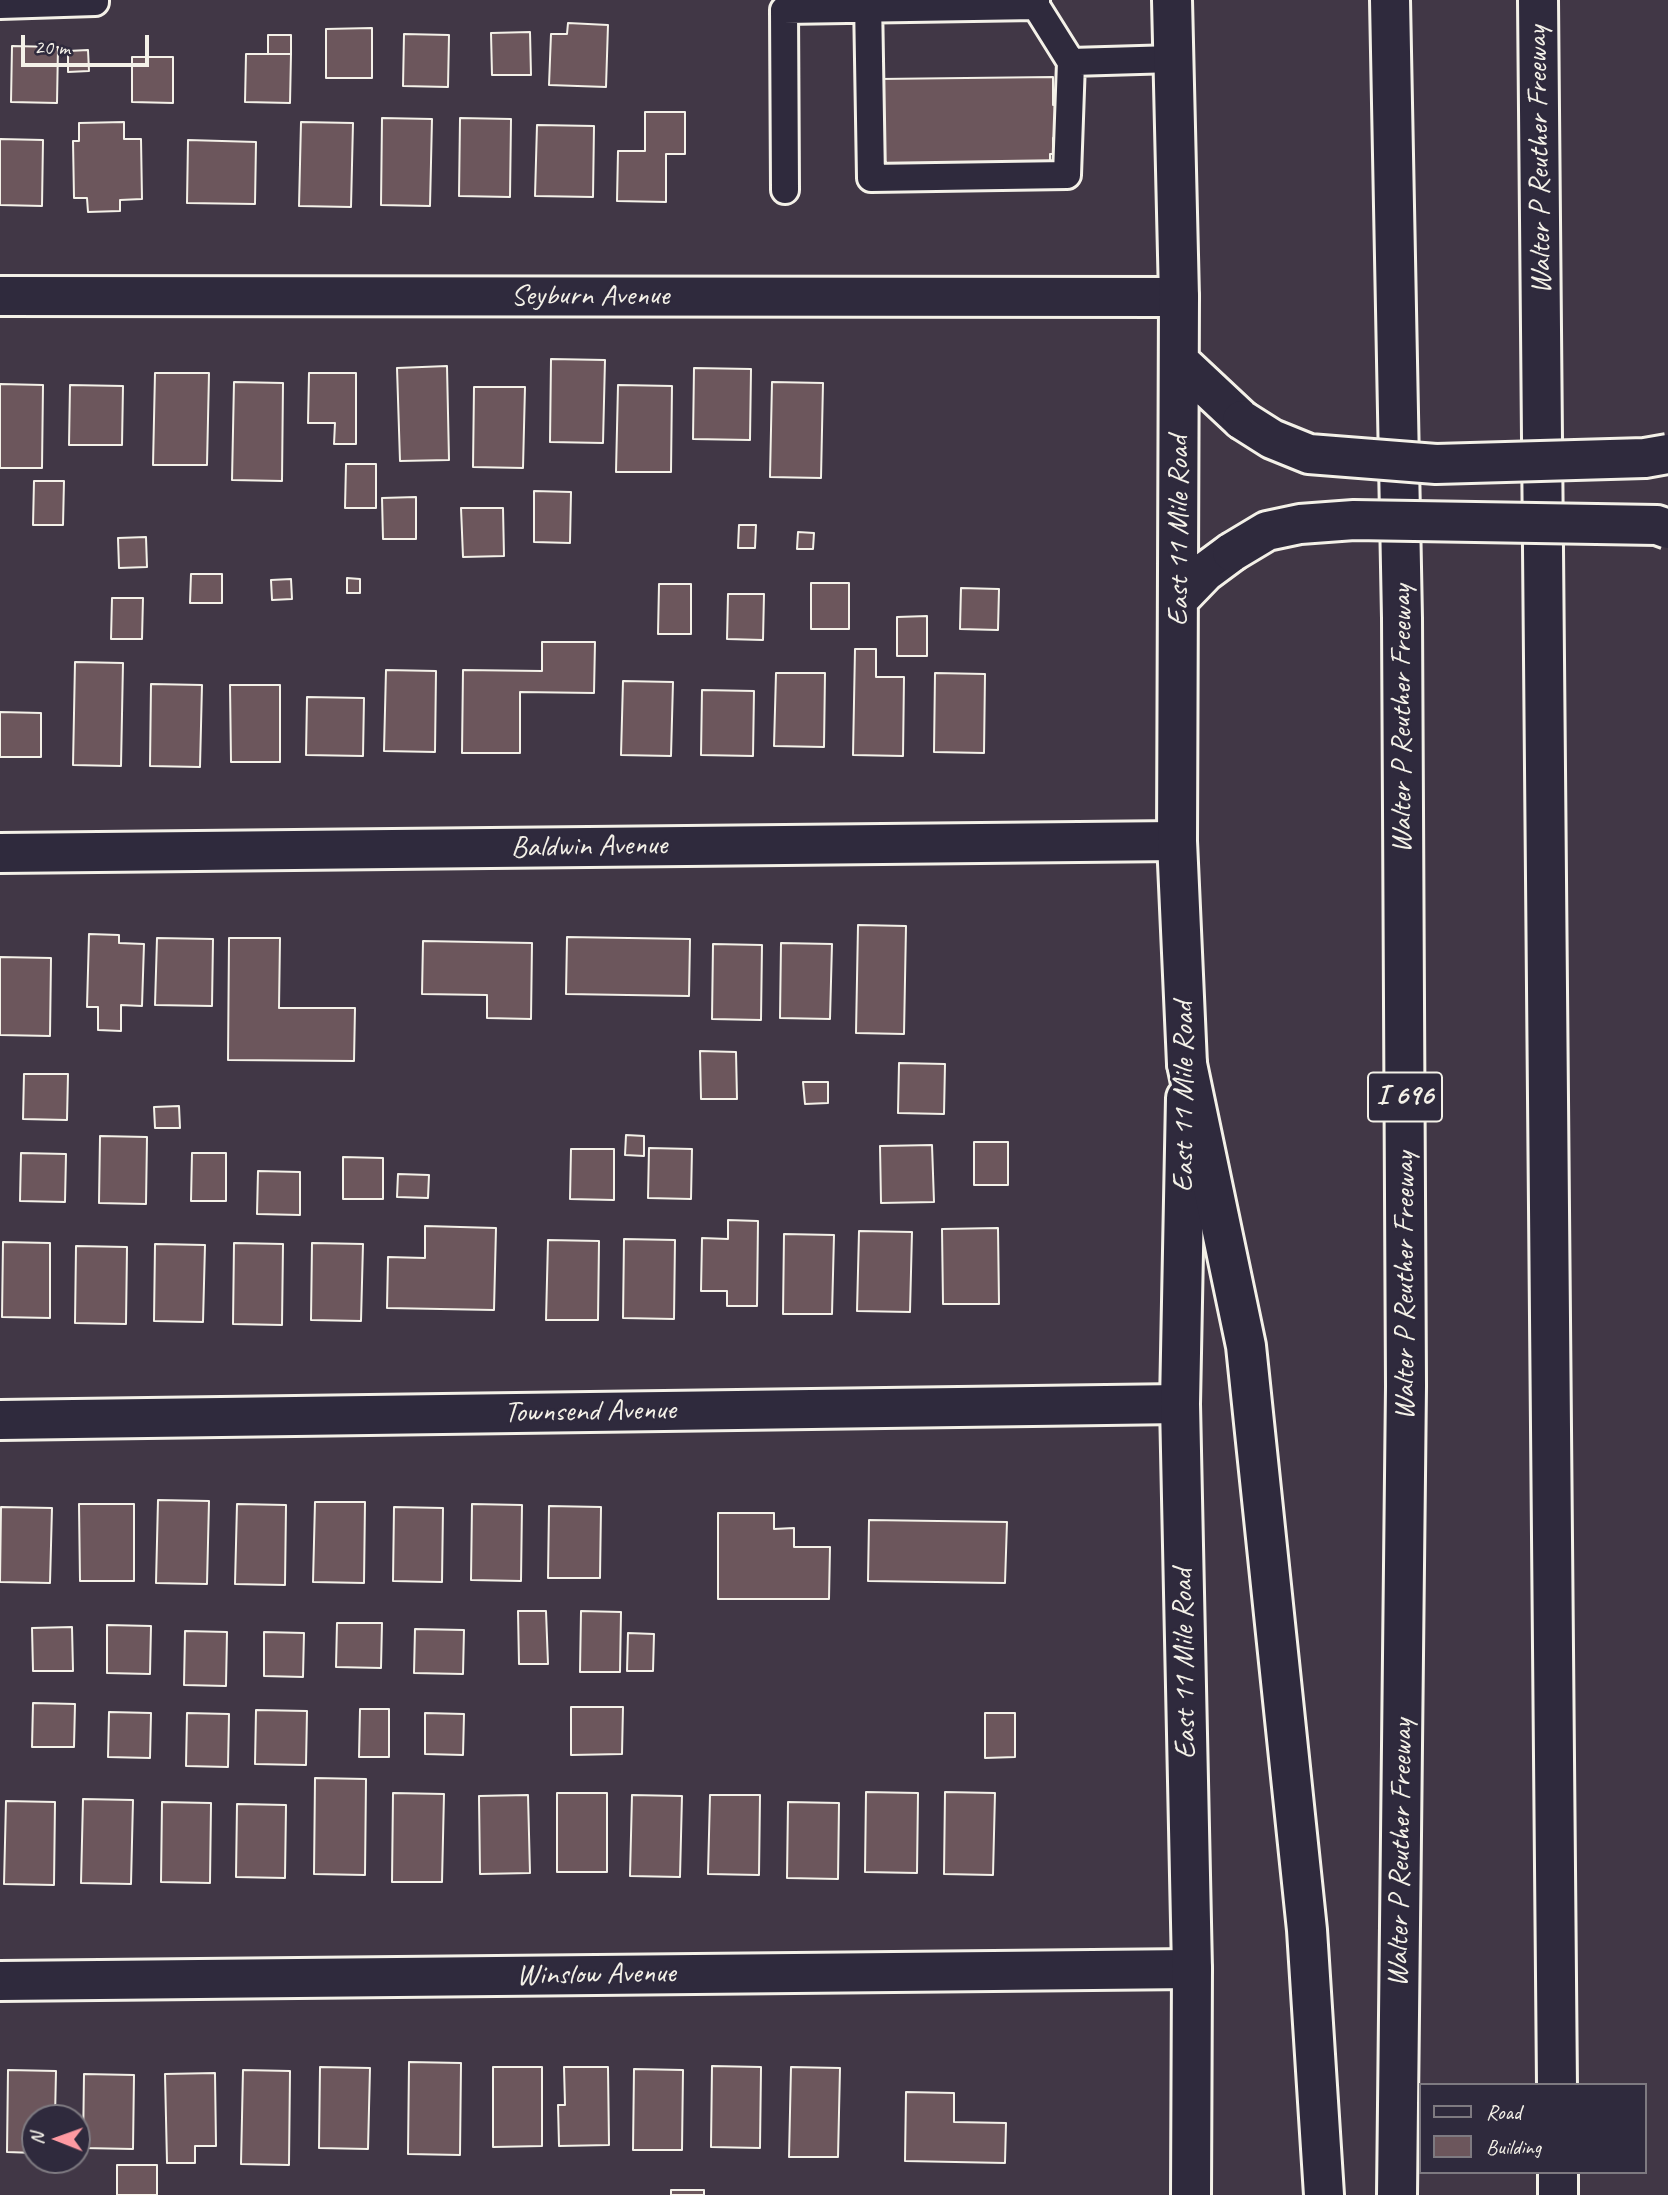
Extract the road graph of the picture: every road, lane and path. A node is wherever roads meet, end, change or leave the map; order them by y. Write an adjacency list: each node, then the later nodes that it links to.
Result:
1 (95, 0): 11 (lane)
2 (1172, 0): 12 (main road, East 11 Mile Road)
3 (1390, 0): 32 (main road, Walter P Reuther Freeway / I 696)
4 (1538, 0): 28 (main road, Walter P Reuther Freeway)
5 (1002, 3): 6 (lane); 10 (lane)
6 (1036, 3): 13 (lane)
7 (868, 4): 8 (lane); 13 (lane); 14 (lane)
8 (898, 4): 9 (lane)
9 (934, 4): 10 (lane)
10 (969, 4)
11 (0, 5)
12 (1174, 59): 13 (lane); 16 (main road, East 11 Mile Road)
13 (1071, 62)
14 (785, 190)
15 (0, 296): 16 (main road, Seyburn Avenue)
16 (1179, 297): 17 (main road, East 11 Mile Road)
17 (1179, 361): 18 (main road, bridge); 20 (main road, East 11 Mile Road)
18 (1668, 454)
19 (1668, 529): 20 (main road, bridge)
20 (1178, 600): 21 (main road, East 11 Mile Road)
21 (1177, 841): 22 (main road, Baldwin Avenue); 23 (main road, East 11 Mile Road)
22 (0, 853)
23 (1187, 1064): 24 (main road, East 11 Mile Road); 31 (main road)
24 (1180, 1404): 25 (main road, Townsend Avenue); 26 (main road, East 11 Mile Road)
25 (0, 1420)
26 (1192, 1969): 27 (main road, Winslow Avenue); 30 (main road, East 11 Mile Road)
27 (0, 1981)
28 (1557, 2083)
29 (1558, 2174): 33 (main road)
30 (1191, 2195)
31 (1324, 2195)
32 (1397, 2195)
33 (1558, 2195)

